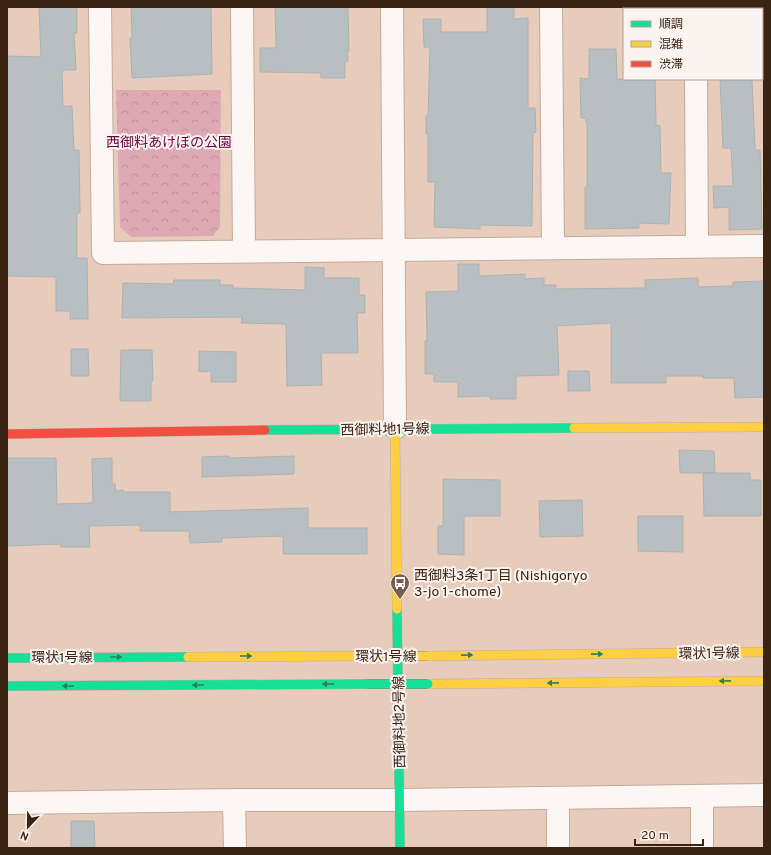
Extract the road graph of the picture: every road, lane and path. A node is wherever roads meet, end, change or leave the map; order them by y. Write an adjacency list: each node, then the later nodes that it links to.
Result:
1 (100, 7): 10 (street)
2 (242, 7): 10 (street)
3 (392, 7): 9 (street)
4 (551, 7): 8 (street)
5 (696, 80): 6 (street)
6 (697, 246): 7 (street); 8 (street)
7 (764, 246)
8 (553, 248): 9 (street)
9 (394, 250): 10 (street); 12 (street)
10 (244, 252)
11 (764, 427): 12 (main road, 西御料地1号線)
12 (395, 428): 13 (main road, 西御料地1号線); 22 (main road, 西御料地2号線)
13 (7, 434)
14 (764, 652): 15 (main road, 環状1号線, one-way to 14, bridge)
15 (7, 658)
16 (764, 681): 17 (main road, 環状1号線, one-way to 17, bridge)
17 (7, 686)
18 (764, 795): 19 (street)
19 (702, 796): 20 (street); 27 (street)
20 (558, 799): 22 (street); 26 (street)
21 (234, 800): 22 (street); 23 (street); 24 (street)
22 (399, 800): 25 (main road, 西御料地2号線)
23 (7, 802)
24 (235, 848)
25 (400, 848)
26 (558, 848)
27 (702, 848)

